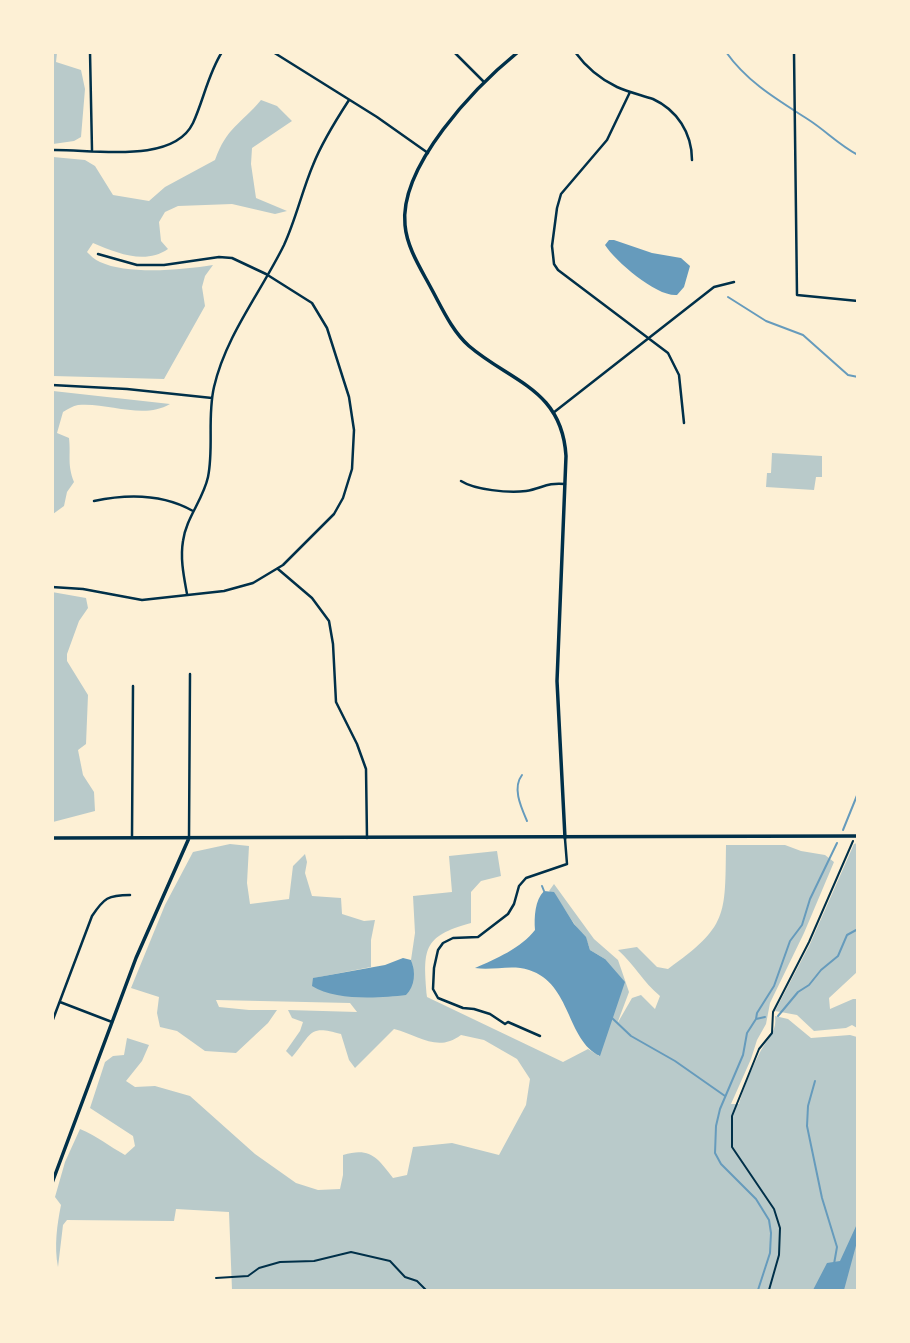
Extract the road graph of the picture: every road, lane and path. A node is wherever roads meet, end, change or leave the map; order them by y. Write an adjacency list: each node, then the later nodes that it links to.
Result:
1 (90, 52): 12 (street)
2 (222, 52): 12 (street)
3 (273, 52): 10 (street)
4 (454, 52): 8 (street)
5 (518, 52): 8 (street)
6 (575, 52): 9 (street)
7 (794, 52): 18 (street)
8 (484, 82): 13 (street)
9 (630, 92): 14 (street); 19 (street)
10 (349, 100): 13 (street); 16 (street)
11 (52, 150): 12 (street)
12 (92, 150)
13 (428, 153): 22 (street)
14 (692, 160)
15 (98, 254): 16 (street)
16 (266, 274): 21 (street); 28 (street)
17 (734, 282): 19 (street)
18 (858, 301)
19 (649, 337): 22 (street); 23 (street)
20 (52, 385): 21 (street)
21 (212, 398): 27 (street)
22 (553, 413): 25 (street)
23 (684, 423)
24 (461, 481): 25 (street)
25 (565, 484): 38 (street)
26 (94, 501): 27 (street)
27 (194, 512): 30 (street)
28 (278, 569): 30 (street); 37 (street)
29 (52, 587): 30 (street)
30 (187, 595)
31 (190, 674): 36 (street)
32 (133, 686): 34 (street)
33 (856, 836): 38 (street); 49 (path)
34 (132, 837): 35 (street); 36 (street)
35 (52, 838)
36 (189, 838): 37 (street); 42 (street)
37 (367, 838): 38 (street)
38 (565, 838): 43 (street)
39 (130, 895): 40 (street)
40 (60, 1002): 41 (street); 42 (street)
41 (52, 1022)
42 (113, 1022): 44 (street)
43 (540, 1036)
44 (52, 1182)
45 (216, 1279): 46 (path)
46 (426, 1290)
47 (501, 1290): 48 (path)
48 (512, 1290)
49 (769, 1290)

